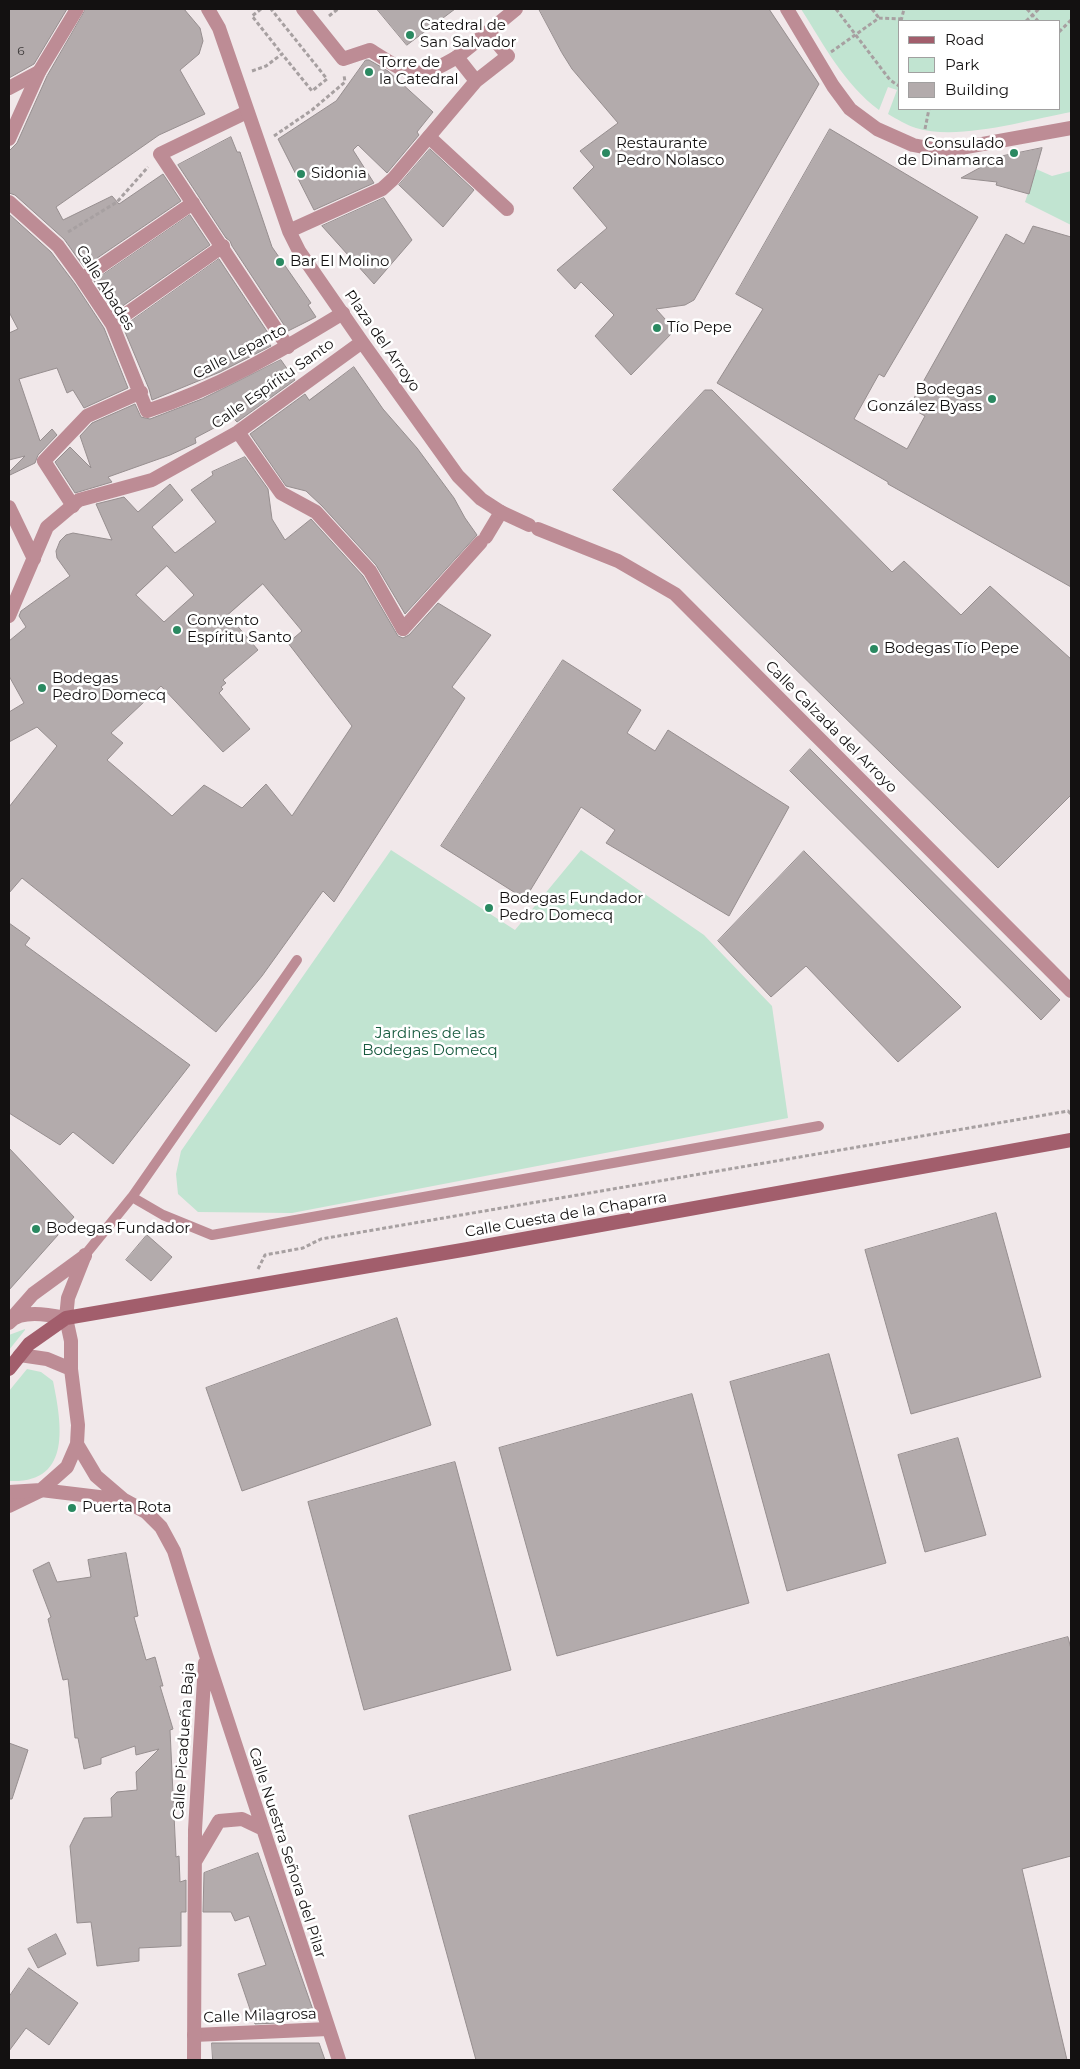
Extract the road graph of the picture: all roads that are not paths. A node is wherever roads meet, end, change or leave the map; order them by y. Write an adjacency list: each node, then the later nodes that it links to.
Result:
1 (77, 9): 8 (street)
2 (208, 9): 11 (street, Plaza del Arroyo)
3 (303, 9): 7 (street)
4 (516, 9): 6 (street)
5 (787, 9): 12 (street)
6 (488, 32): 7 (street); 9 (street)
7 (457, 57): 9 (street)
8 (39, 72): 10 (street); 14 (street)
9 (476, 81): 13 (street)
10 (9, 88)
11 (247, 112): 16 (street); 18 (street, Plaza del Arroyo)
12 (1071, 128)
13 (429, 137): 17 (street); 18 (street)
14 (9, 139)
15 (9, 202): 20 (street, Calle Abades)
16 (193, 203): 19 (street); 20 (street)
17 (507, 209)
18 (289, 231): 21 (street, Plaza del Arroyo)
19 (223, 246): 22 (street); 24 (street)
20 (82, 279): 22 (street, Calle Abades)
21 (342, 314): 23 (street, Plaza del Arroyo); 24 (street, Calle Lepanto)
22 (112, 324): 25 (street, Calle Abades)
23 (362, 342): 27 (street, Calle Espíritu Santo); 30 (street, Plaza del Arroyo)
24 (288, 347): 26 (street, Calle Lepanto)
25 (141, 392): 26 (street, Calle Abades); 28 (street)
26 (147, 410)
27 (238, 432): 28 (street, Calle Espíritu Santo); 30 (street)
28 (73, 506): 32 (street, Calle Espíritu Santo)
29 (9, 507): 32 (street)
30 (501, 512): 31 (street, Plaza del Arroyo)
31 (533, 527): 35 (street, Calle Calzada del Arroyo)
32 (34, 559): 33 (street, Calle Espíritu Santo)
33 (9, 616)
34 (298, 960): 38 (lane)
35 (1071, 991)
36 (819, 1126): 38 (lane)
37 (1071, 1140): 40 (main road, Calle Cuesta de la Chaparra)
38 (132, 1197): 39 (lane)
39 (85, 1255): 40 (street); 41 (street)
40 (66, 1318): 41 (street); 42 (main road); 44 (street)
41 (10, 1319)
42 (20, 1355): 43 (main road); 44 (street)
43 (9, 1369)
44 (71, 1369): 45 (street)
45 (77, 1444): 46 (street); 48 (street)
46 (41, 1490): 47 (street); 48 (street); 49 (street)
47 (9, 1492)
48 (124, 1500): 50 (street, Calle Picadueña Baja)
49 (9, 1506)
50 (206, 1655): 51 (street, Calle Nuestra Señora del Pilar); 52 (street, Calle Picadueña Baja)
51 (262, 1830): 52 (street); 53 (street, Calle Nuestra Señora del Pilar)
52 (195, 1862): 54 (street, Calle Picadueña Baja)
53 (328, 2029): 54 (street, Calle Milagrosa); 56 (street, Calle Nuestra Señora del Pilar)
54 (194, 2035): 55 (street, Calle Picadueña Baja)
55 (194, 2060)
56 (339, 2060)

